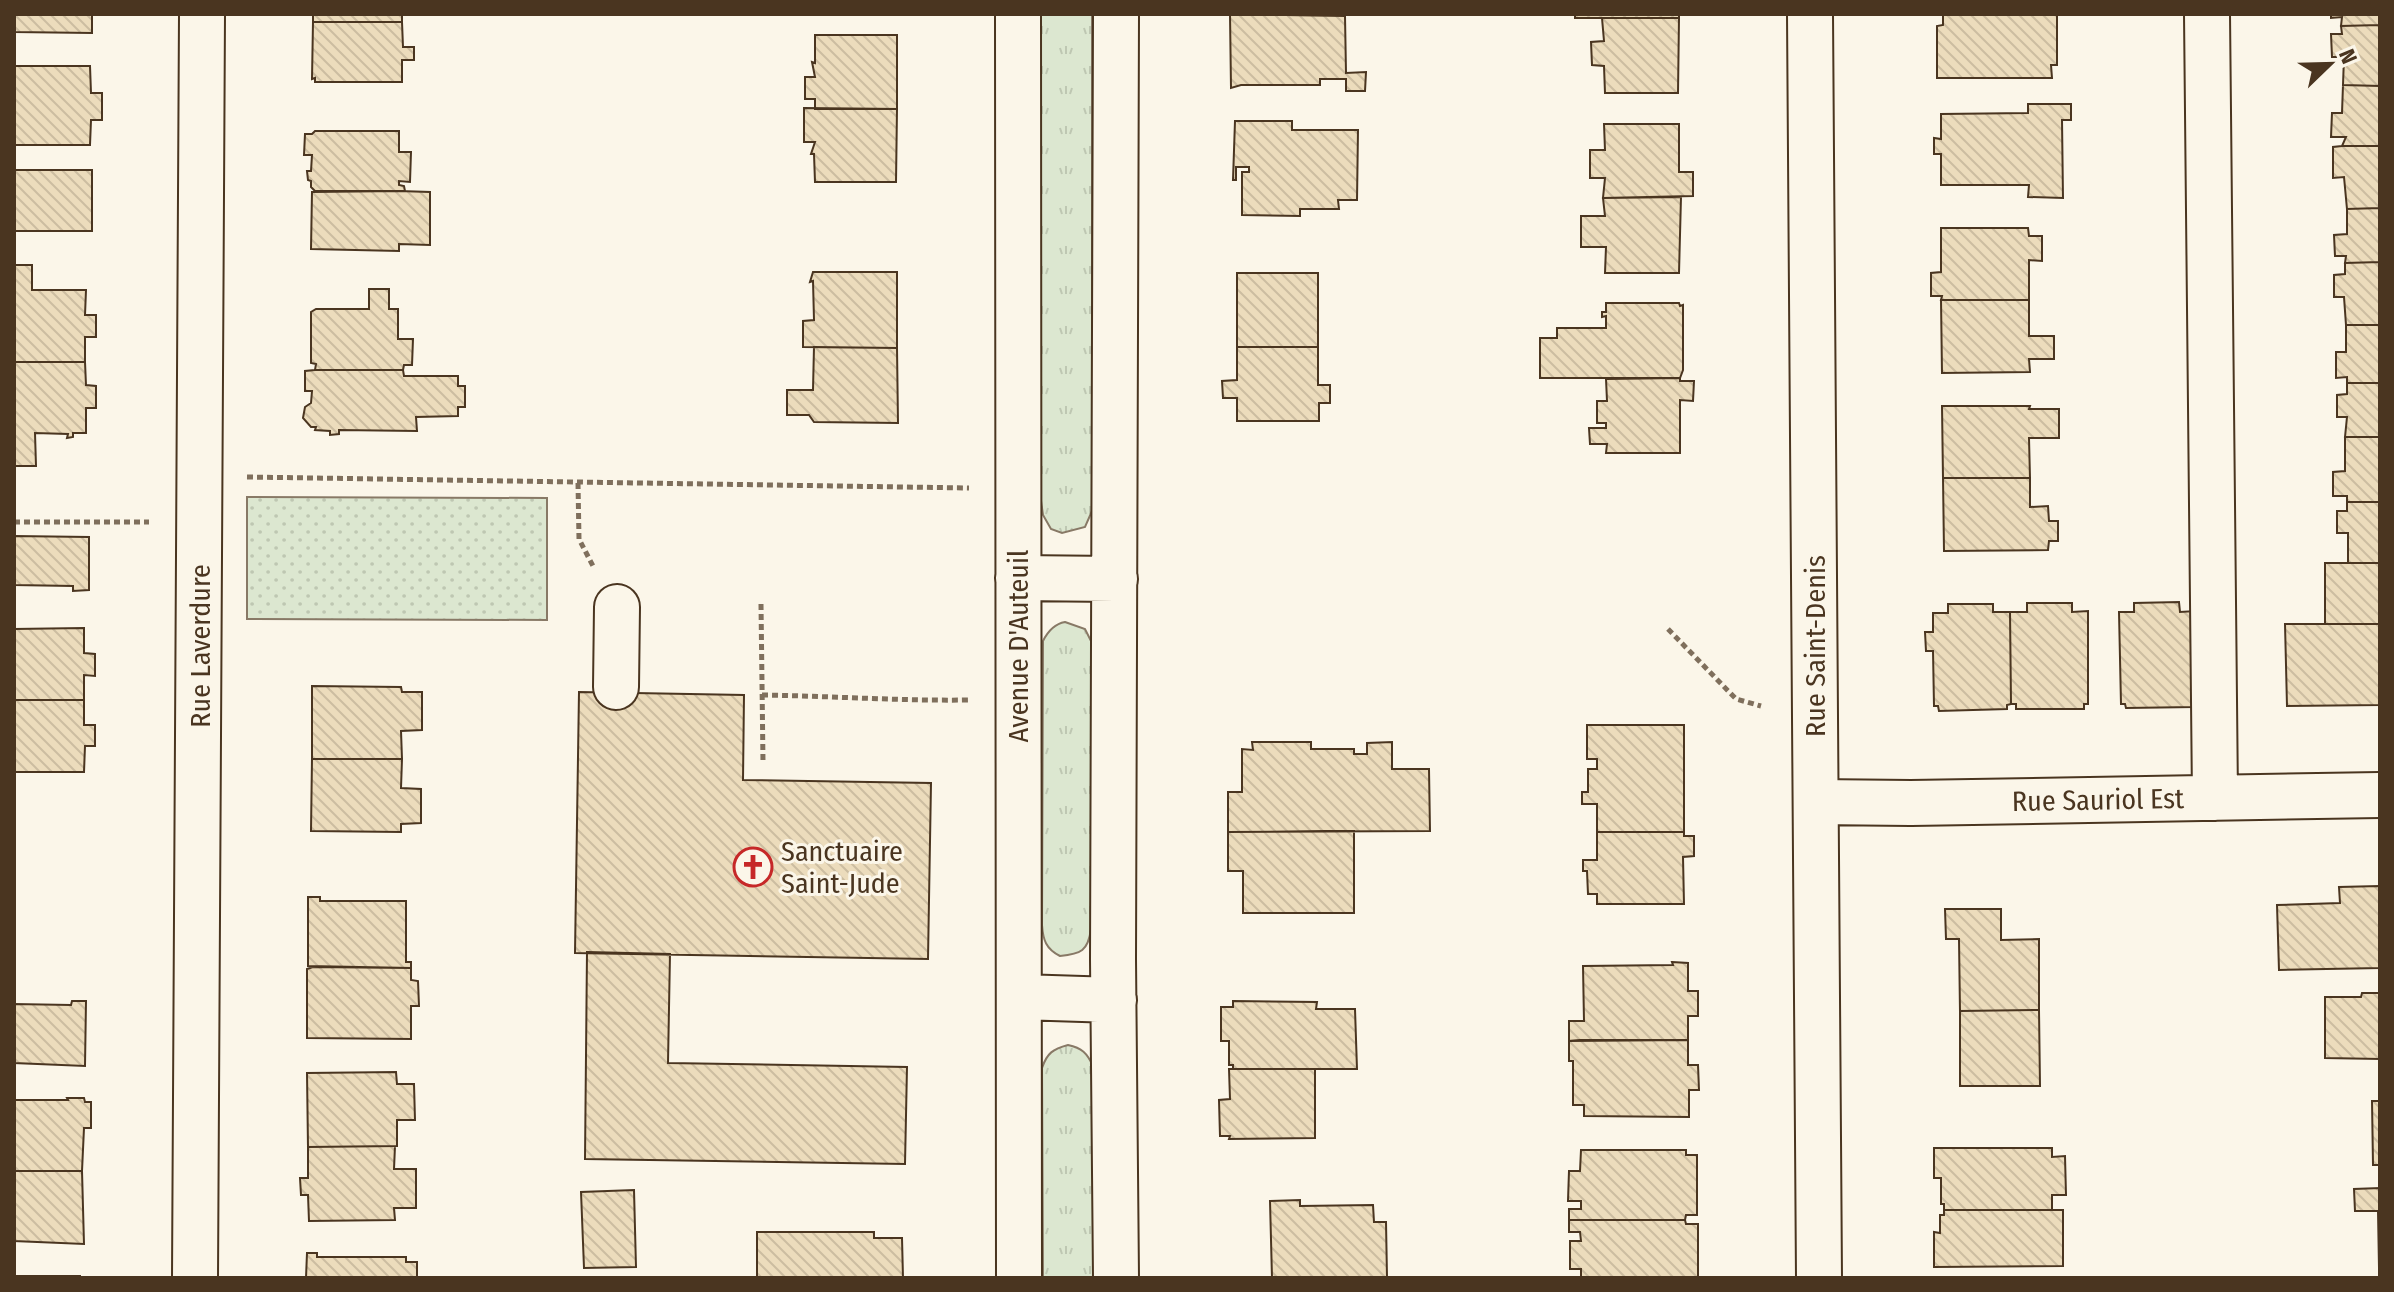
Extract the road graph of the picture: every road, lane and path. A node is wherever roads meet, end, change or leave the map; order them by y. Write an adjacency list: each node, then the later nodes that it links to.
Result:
1 (202, 14): 26 (street, Rue Laverdure)
2 (1018, 14): 11 (street, Avenue D'Auteuil)
3 (1116, 14): 12 (street)
4 (1810, 14): 23 (street, Rue Saint-Denis)
5 (2207, 14): 22 (street)
6 (242, 477): 7 (path)
7 (578, 483): 8 (path); 13 (path)
8 (978, 488)
9 (14, 522): 10 (path)
10 (156, 522)
11 (1018, 578): 12 (street); 24 (street, Avenue D'Auteuil)
12 (1115, 579): 25 (street)
13 (608, 591): 16 (street)
14 (761, 604): 17 (path)
15 (1668, 629): 19 (path)
16 (616, 687)
17 (762, 695): 18 (path); 20 (path)
18 (977, 700)
19 (1761, 706)
20 (763, 762)
21 (2380, 795): 22 (street, Rue Sauriol Est)
22 (2215, 798): 23 (street, Rue Sauriol Est)
23 (1816, 802): 29 (street, Rue Saint-Denis)
24 (1020, 997): 25 (street); 27 (street, Avenue D'Auteuil)
25 (1114, 1000): 28 (street)
26 (195, 1278)
27 (1019, 1278)
28 (1116, 1278)
29 (1819, 1278)

